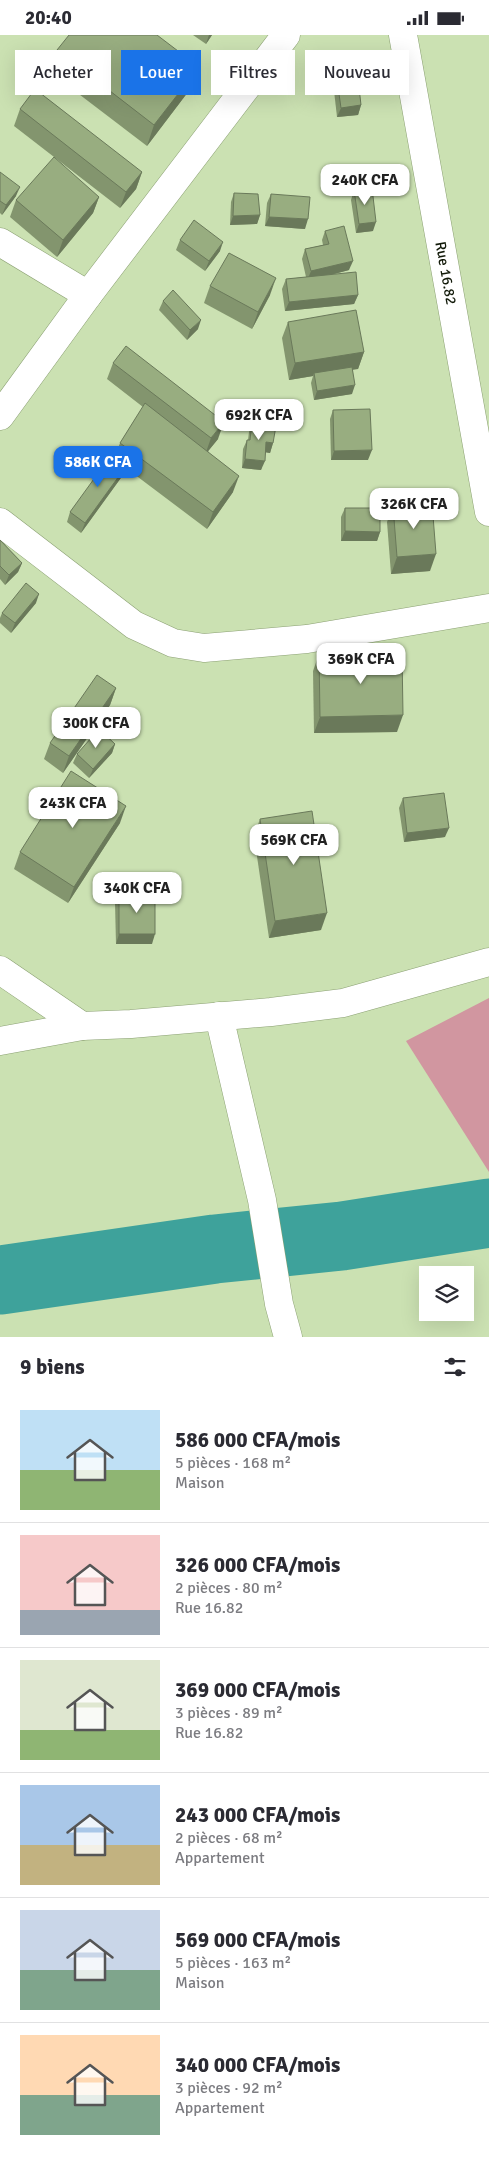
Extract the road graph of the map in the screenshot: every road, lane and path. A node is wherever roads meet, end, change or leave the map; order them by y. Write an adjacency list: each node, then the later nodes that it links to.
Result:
1 (286, 35): 4 (street)
2 (403, 35): 6 (street, Rue 16.82)
3 (0, 242): 4 (street)
4 (88, 295): 5 (street)
5 (0, 416)
6 (489, 511)
7 (0, 522): 8 (street)
8 (489, 608)
9 (489, 962): 11 (street)
10 (0, 969): 12 (street)
11 (219, 1016): 12 (street); 14 (street)
12 (82, 1026): 13 (street)
13 (0, 1041)
14 (288, 1337)

